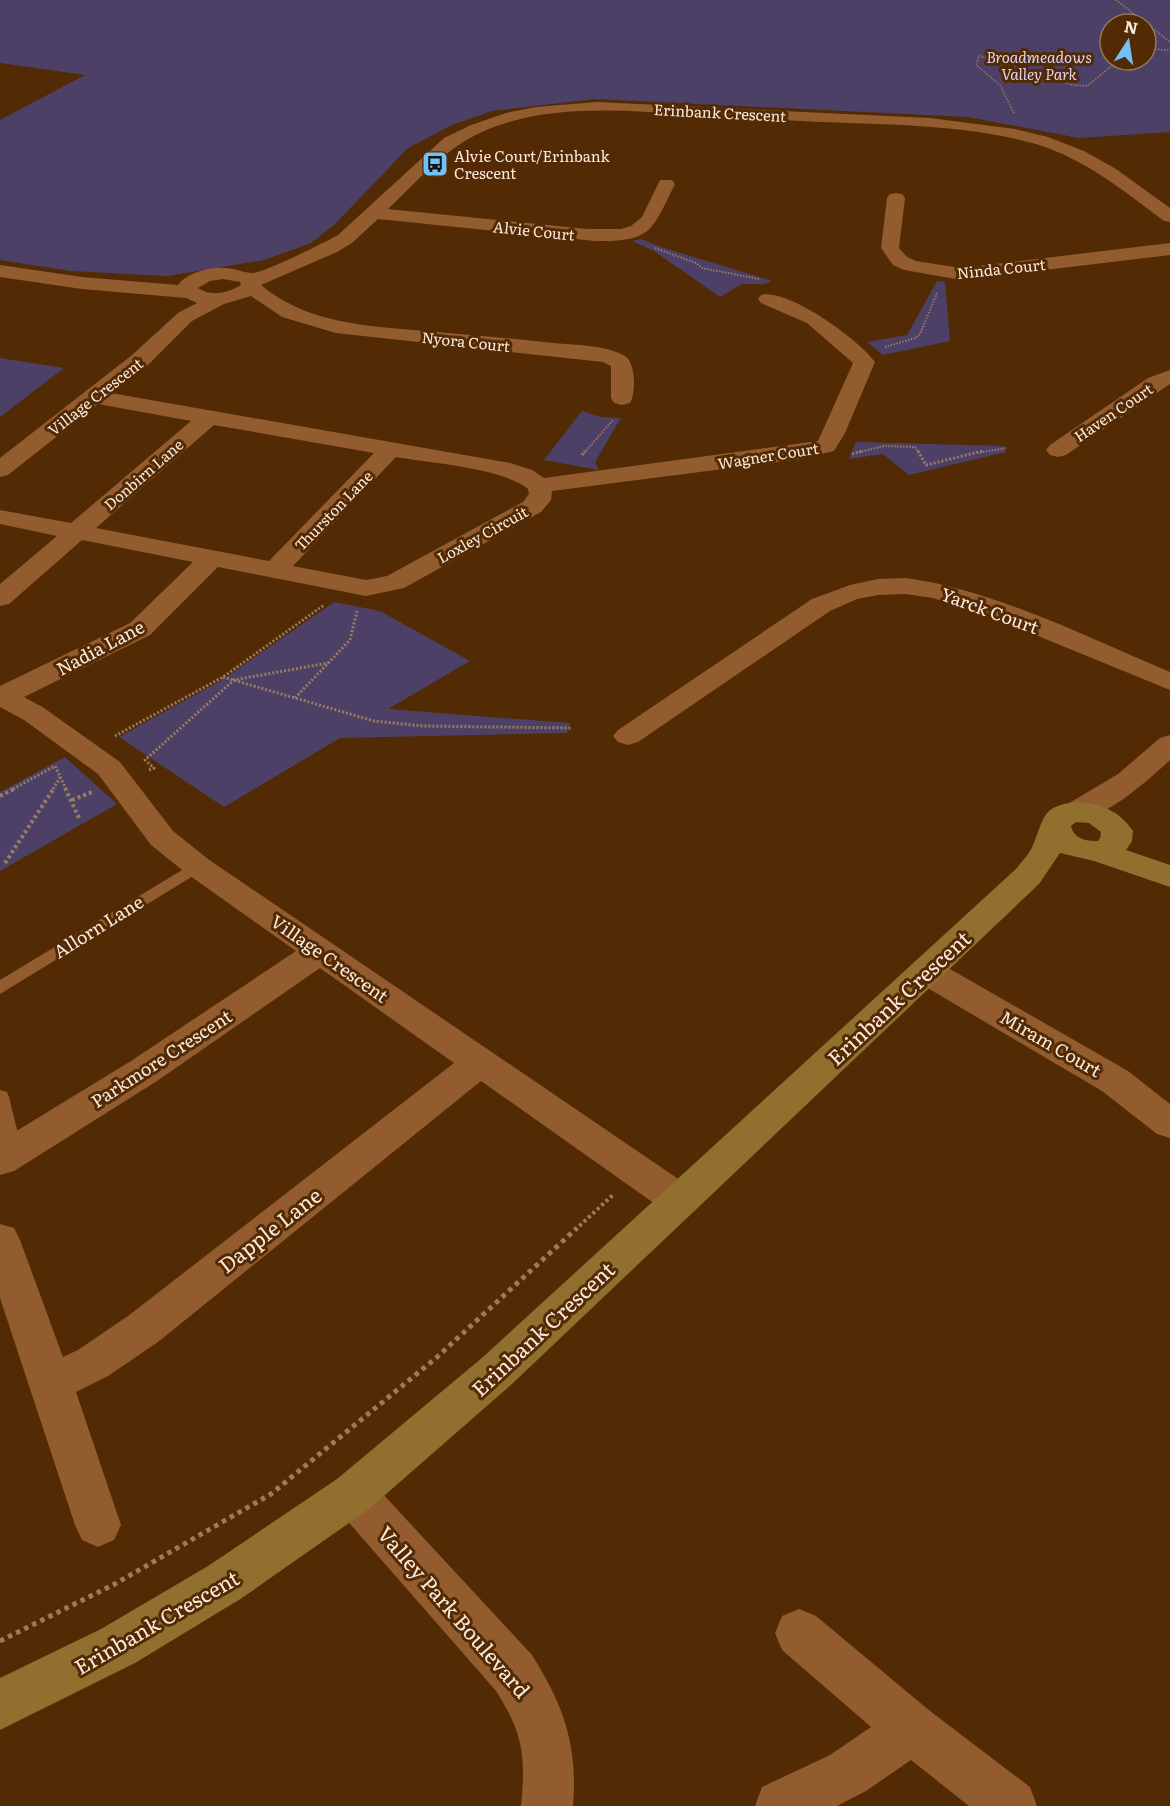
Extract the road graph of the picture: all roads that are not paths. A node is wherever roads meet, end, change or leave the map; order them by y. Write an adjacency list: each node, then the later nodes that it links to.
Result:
1 (666, 184): 3 (street, Alvie Court)
2 (896, 198): 5 (street, Ninda Court)
3 (375, 213): 4 (street, Erinbank Crescent); 6 (street, Erinbank Crescent)
4 (1170, 218)
5 (1170, 249)
6 (295, 262): 8 (street, Erinbank Crescent); 9 (street, Erinbank Crescent)
7 (0, 271): 10 (street)
8 (233, 274): 9 (street, Nyora Court); 10 (street, Erinbank Crescent)
9 (251, 284): 12 (street, Erinbank Crescent); 13 (street, Nyora Court)
10 (193, 289): 12 (street, Nyora Court); 14 (street, Village Crescent)
11 (764, 289): 22 (street, Wagner Court)
12 (226, 298): 13 (street, Nyora Court); 14 (street, Village Crescent)
13 (278, 306): 17 (street, Nyora Court)
14 (185, 317): 16 (street, Village Crescent)
15 (1170, 376): 20 (street, Haven Court)
16 (94, 397): 18 (street, Loxley Circuit); 21 (street, Village Crescent)
17 (618, 408)
18 (209, 417): 19 (street, Loxley Circuit); 24 (street, Donbirn Lane)
19 (391, 449): 22 (street, Loxley Circuit); 26 (street, Thurston Lane)
20 (1058, 450)
21 (0, 470)
22 (538, 486): 26 (street, Loxley Circuit)
23 (0, 517): 24 (street, Loxley Circuit)
24 (76, 531): 25 (street, Loxley Circuit); 27 (street, Donbirn Lane)
25 (212, 558): 26 (street, Loxley Circuit); 29 (street, Nadia Lane)
26 (274, 571)
27 (0, 598)
28 (1170, 682): 30 (street, Yarck Court)
29 (1, 696): 36 (street, Village Crescent)
30 (628, 736)
31 (1170, 744): 32 (street)
32 (1129, 781): 33 (street); 34 (street)
33 (1066, 820): 34 (street); 37 (street, Erinbank Crescent)
34 (1103, 841): 35 (street); 37 (street, Erinbank Crescent); 38 (street)
35 (1170, 865)
36 (197, 866): 39 (street, Village Crescent); 41 (lane, Allorn Lane)
37 (1028, 876): 40 (street, Erinbank Crescent)
38 (1170, 876)
39 (320, 951): 42 (street, Village Crescent); 45 (street, Parkmore Crescent)
40 (926, 971): 44 (street, Miram Court); 46 (street, Erinbank Crescent)
41 (0, 988)
42 (479, 1063): 46 (street, Village Crescent); 48 (street, Dapple Lane)
43 (0, 1097): 45 (lane)
44 (1170, 1124)
45 (6, 1157)
46 (679, 1200): 49 (street, Erinbank Crescent)
47 (0, 1240): 48 (street)
48 (51, 1383): 50 (street)
49 (353, 1494): 52 (street, Erinbank Crescent); 54 (street, Valley Park Boulevard)
50 (98, 1525)
51 (799, 1633): 53 (street)
52 (0, 1706)
53 (912, 1729): 55 (street); 56 (street)
54 (547, 1806)
55 (781, 1806)
56 (1011, 1806)

